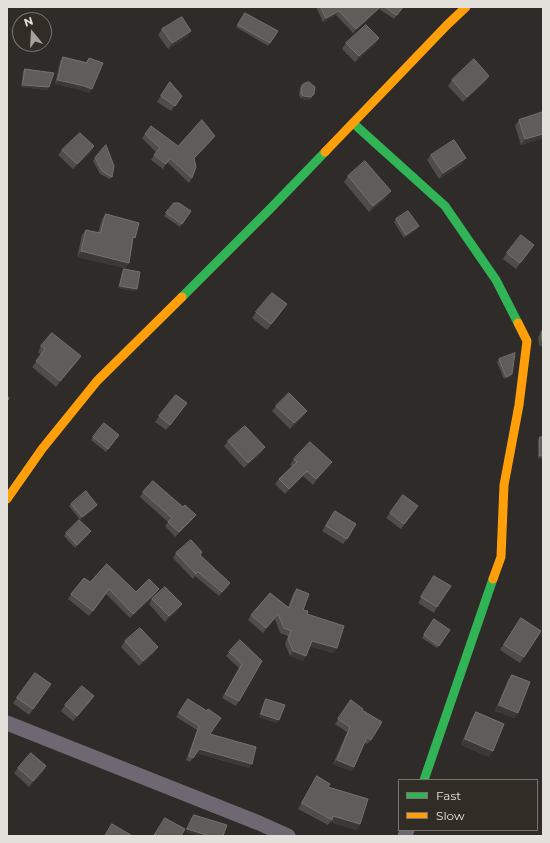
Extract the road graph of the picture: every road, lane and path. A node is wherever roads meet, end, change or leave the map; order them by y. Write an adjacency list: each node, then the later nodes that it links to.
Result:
1 (466, 7): 2 (street)
2 (353, 123): 3 (street); 5 (street)
3 (7, 499)
4 (7, 723): 6 (street)
5 (424, 779)
6 (257, 829): 7 (street)
7 (288, 836)

